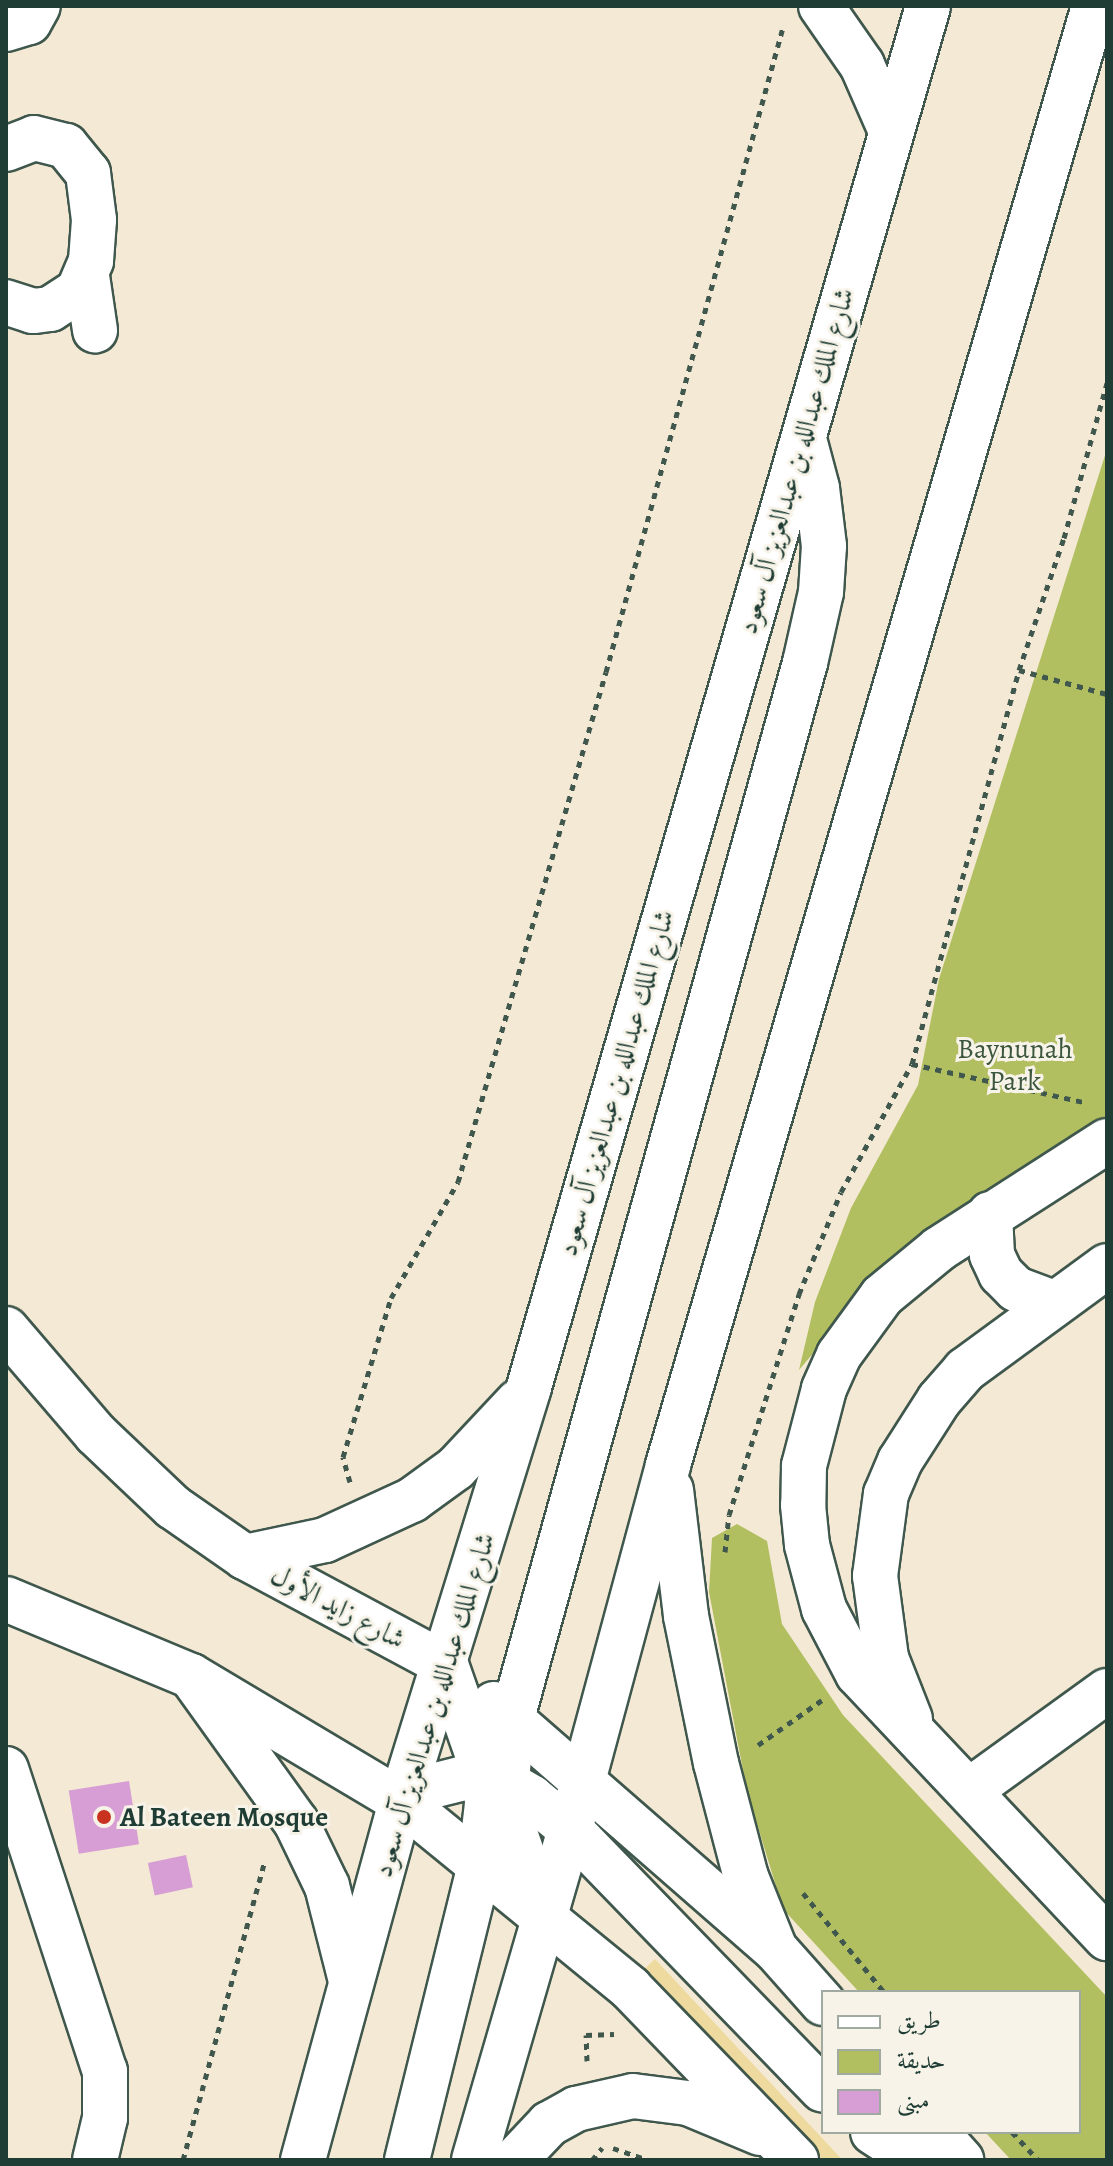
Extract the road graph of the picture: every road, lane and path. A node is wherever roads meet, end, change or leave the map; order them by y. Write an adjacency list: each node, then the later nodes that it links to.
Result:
1 (38, 6): 5 (main road)
2 (928, 6): 6 (main road, شارع الملك عبدالله بن عبدالعزيز آل سعود)
3 (1094, 6): 22 (main road)
4 (803, 14): 6 (main road); 23 (path)
5 (6, 29)
6 (891, 131): 12 (main road, شارع الملك عبدالله بن عبدالعزيز آل سعود)
7 (6, 149): 8 (main road)
8 (87, 276): 9 (main road); 10 (main road)
9 (6, 302)
10 (95, 330)
11 (1107, 383): 13 (path)
12 (803, 437): 21 (main road, شارع الملك عبدالله بن عبدالعزيز آل سعود); 31 (main road)
13 (1019, 670): 14 (path); 15 (path)
14 (1107, 694)
15 (912, 1064): 16 (path); 24 (path)
16 (1100, 1123): 17 (main road)
17 (990, 1214): 19 (main road); 28 (main road)
18 (1107, 1266): 19 (main road)
19 (1054, 1303): 32 (main road)
20 (6, 1329): 25 (main road, شارع زايد الأول)
21 (529, 1387): 25 (main road); 27 (main road, شارع الملك عبدالله بن عبدالعزيز آل سعود)
22 (668, 1465): 36 (main road); 45 (main road)
23 (352, 1487)
24 (729, 1515)
25 (245, 1557): 27 (main road, شارع زايد الأول)
26 (6, 1599): 29 (main road)
27 (446, 1665): 31 (main road, شارع زايد الأول); 35 (main road); 38 (main road, شارع الملك عبدالله بن عبدالعزيز آل سعود)
28 (858, 1674): 32 (main road); 33 (path)
29 (191, 1676): 38 (main road); 47 (main road)
30 (1107, 1691): 37 (main road)
31 (512, 1718): 35 (main road); 36 (main road, شارع زايد الأول)
32 (916, 1732): 37 (main road)
33 (754, 1748)
34 (6, 1769): 57 (main road)
35 (496, 1781): 38 (main road); 39 (main road); 41 (main road); 43 (main road)
36 (583, 1782): 39 (main road); 45 (main road, شارع زايد الأول)
37 (970, 1790): 44 (main road)
38 (401, 1801): 41 (main road); 47 (main road, شارع الملك عبدالله بن عبدالعزيز آل سعود)
39 (570, 1829): 43 (main road); 51 (main road)
40 (264, 1864): 58 (path)
41 (480, 1865): 43 (main road); 60 (main road)
42 (801, 1890): 46 (path)
43 (544, 1917): 56 (main road); 61 (main road)
44 (1107, 1938)
45 (776, 1950): 48 (main road, شارع زايد الأول)
46 (882, 1990)
47 (352, 1991): 59 (main road, شارع الملك عبدالله بن عبدالعزيز آل سعود)
48 (821, 2001)
49 (617, 2034): 50 (path)
50 (588, 2074)
51 (821, 2088)
52 (876, 2134): 64 (main road)
53 (938, 2134): 65 (main road)
54 (1014, 2134): 66 (path)
55 (605, 2145): 63 (path)
56 (786, 2150): 62 (main road)
57 (95, 2160)
58 (183, 2160)
59 (303, 2160)
60 (407, 2160)
61 (474, 2160)
62 (515, 2160)
63 (647, 2160)
64 (916, 2160)
65 (961, 2160)
66 (1038, 2160)

